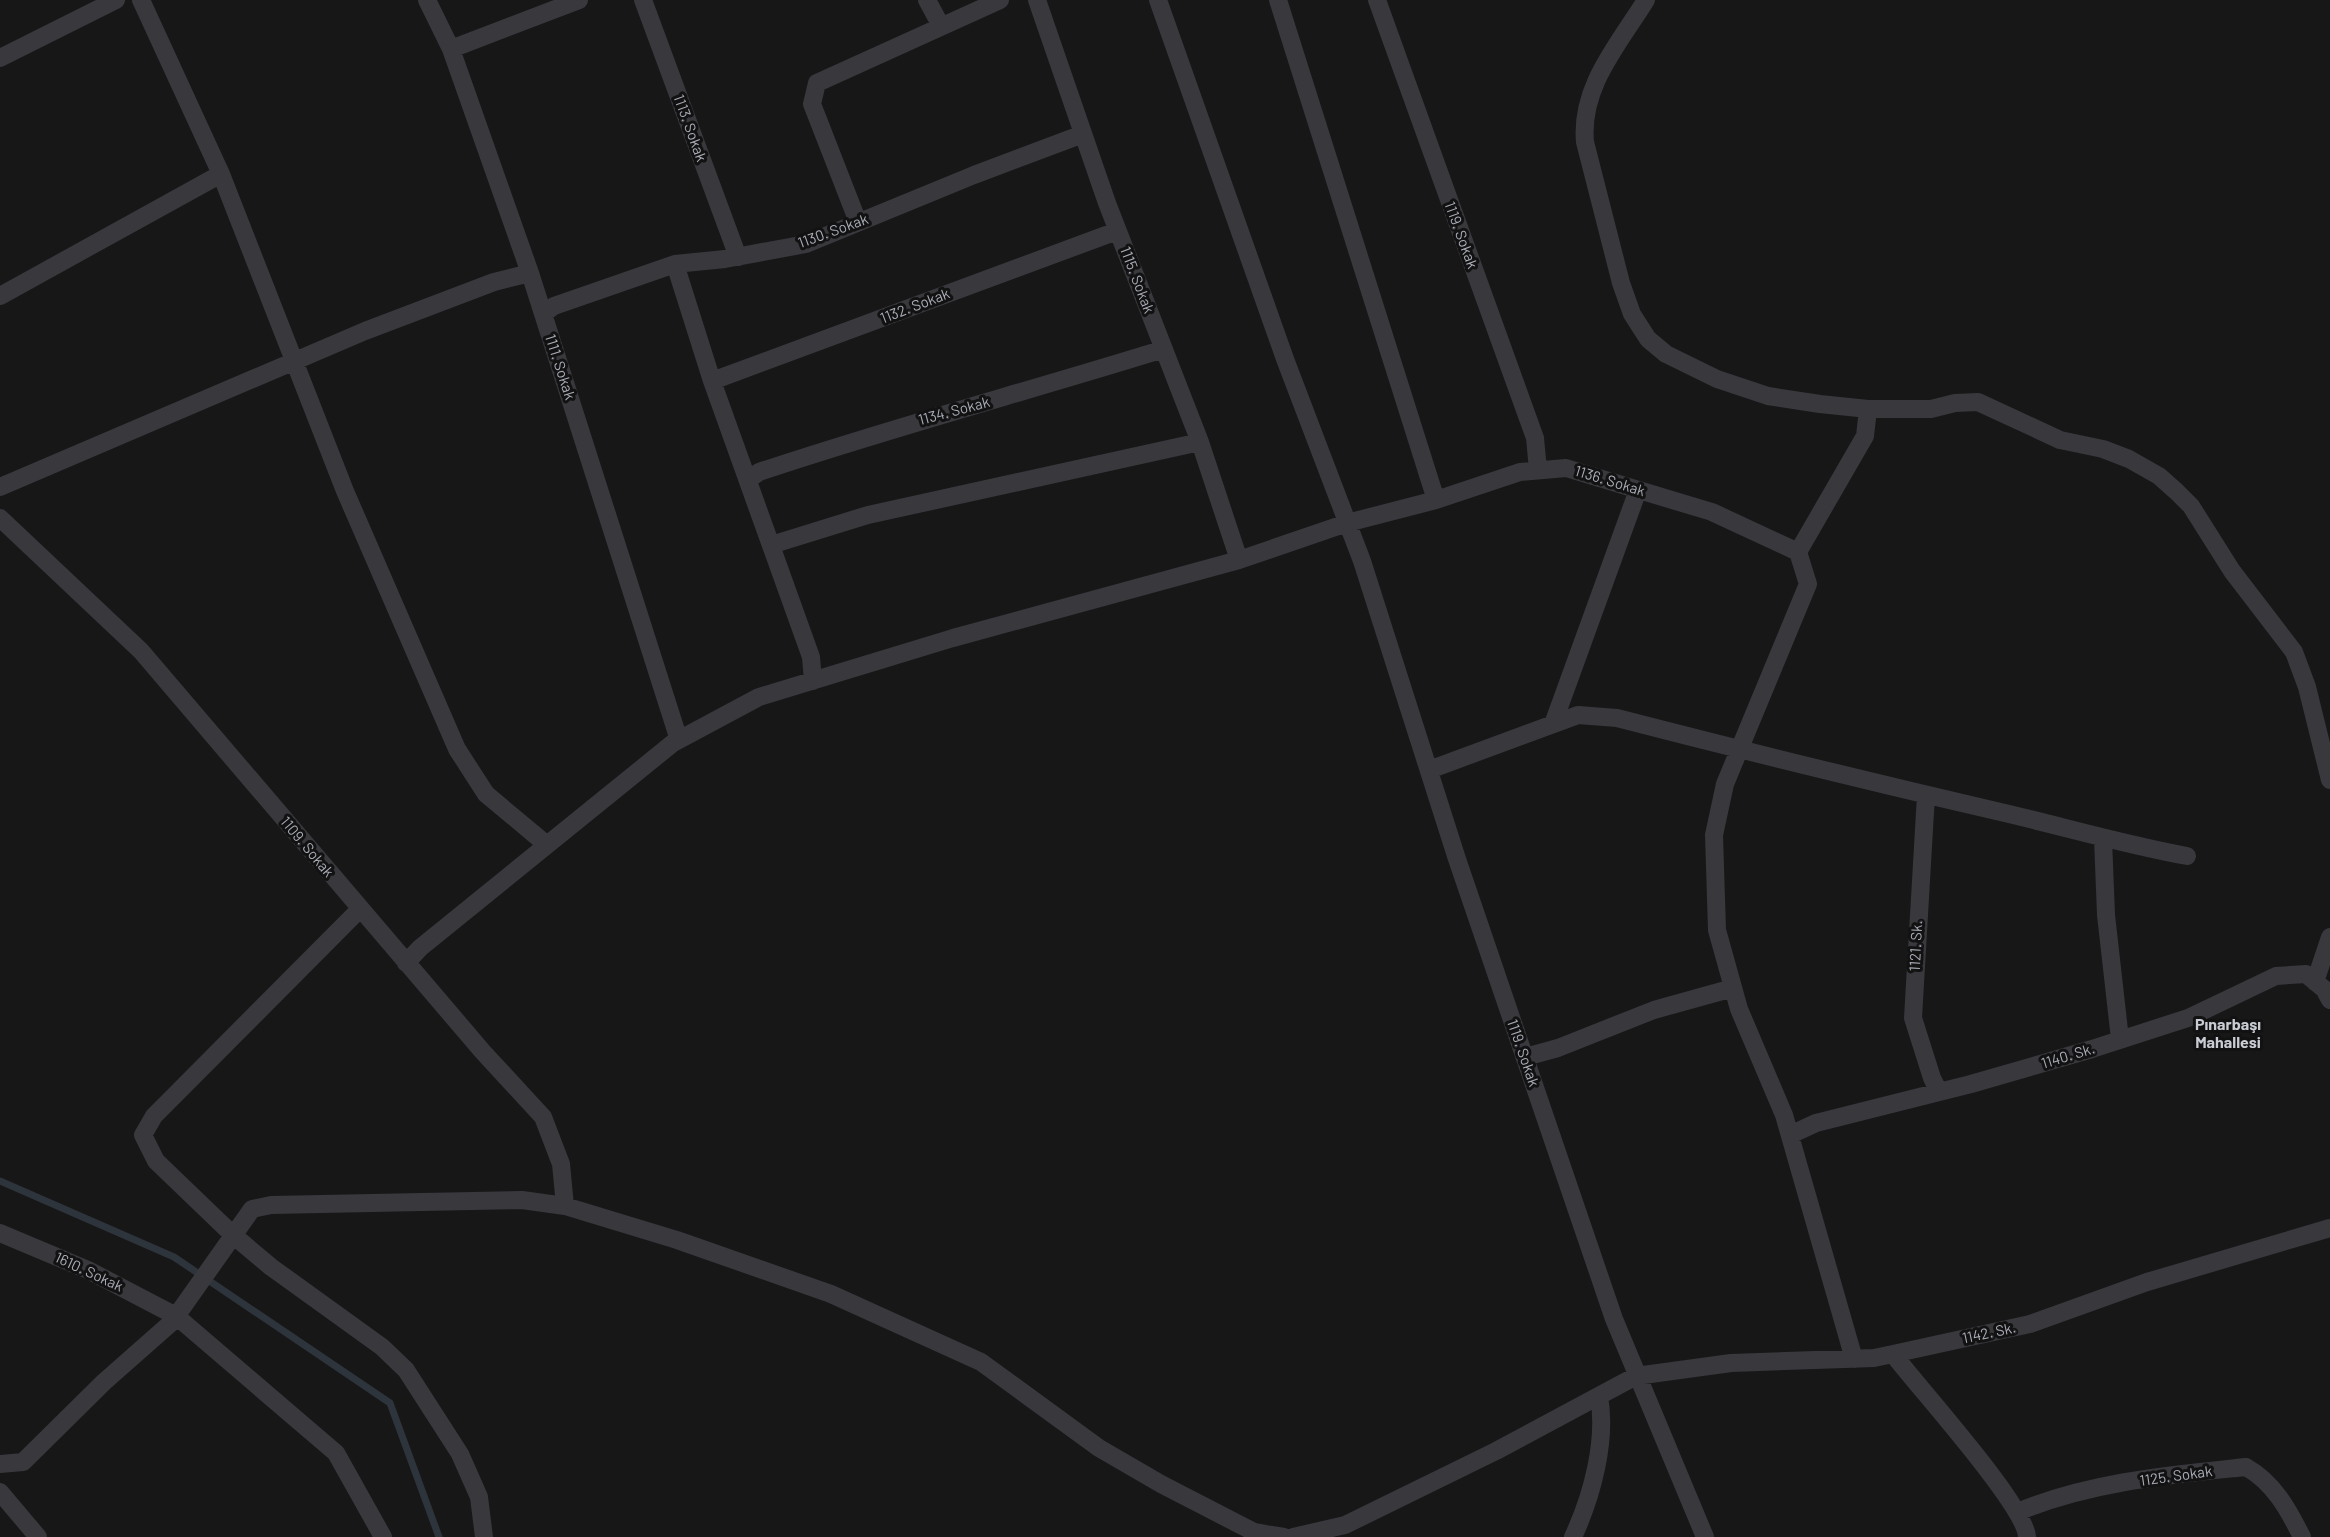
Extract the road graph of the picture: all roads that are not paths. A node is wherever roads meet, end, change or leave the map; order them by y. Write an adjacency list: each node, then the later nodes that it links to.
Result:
1 (116, 0): 15 (street)
2 (141, 0): 17 (street)
3 (427, 0): 14 (street, 1111. Sokak)
4 (579, 0): 14 (street)
5 (643, 0): 20 (street, 1113. Sokak)
6 (927, 0): 13 (street)
7 (1000, 0): 13 (street)
8 (1036, 0): 16 (street, 1115. Sokak)
9 (1158, 0): 36 (street, 1119. Sokak)
10 (1278, 0): 34 (street)
11 (1377, 0): 30 (street, 1119. Sokak)
12 (1646, 0): 28 (street)
13 (941, 26): 18 (street)
14 (451, 49): 22 (street, 1111. Sokak)
15 (0, 58)
16 (1083, 134): 18 (street, 1130. Sokak); 19 (street, 1115. Sokak)
17 (221, 174): 23 (street); 26 (street)
18 (858, 222): 20 (street, 1130. Sokak)
19 (1117, 231): 25 (street, 1115. Sokak); 27 (street, 1132. Sokak)
20 (738, 257): 21 (street, 1130. Sokak)
21 (675, 264): 24 (street, 1130. Sokak); 27 (street)
22 (530, 273): 24 (street, 1111. Sokak); 26 (street)
23 (0, 296)
24 (543, 314): 42 (street, 1111. Sokak)
25 (1164, 349): 29 (street, 1115. Sokak); 31 (street, 1134. Sokak)
26 (296, 361): 32 (street); 48 (street)
27 (712, 381): 31 (street)
28 (1868, 409): 38 (street); 45 (street)
29 (1200, 442): 37 (street); 39 (street, 1115. Sokak)
30 (1538, 470): 33 (street, 1136. Sokak); 34 (street, 1136. Sokak)
31 (748, 480): 37 (street)
32 (0, 487)
33 (1638, 490): 38 (street, 1136. Sokak); 41 (street)
34 (1436, 500): 36 (street, 1136. Sokak)
35 (0, 518): 50 (street, 1109. Sokak)
36 (1347, 524): 39 (street, 1136. Sokak); 44 (street, 1119. Sokak)
37 (771, 545): 40 (street)
38 (1798, 552): 43 (street)
39 (1239, 560): 40 (street, 1136. Sokak)
40 (813, 681): 42 (street, 1136. Sokak)
41 (1553, 724): 43 (street); 44 (street)
42 (679, 740): 48 (street, 1136. Sokak)
43 (1737, 749): 46 (street); 54 (street)
44 (1429, 770): 57 (street, 1119. Sokak)
45 (2330, 780)
46 (1926, 795): 47 (street); 58 (street, 1121. Sk.)
47 (2103, 839): 49 (street); 56 (street)
48 (547, 845): 52 (street, 1136. Sokak)
49 (2187, 856)
50 (360, 909): 52 (street, 1109. Sokak); 63 (street)
51 (2330, 938): 53 (street)
52 (406, 963): 60 (street, 1109. Sokak)
53 (2315, 982): 55 (street); 56 (street, 1140. Sk.)
54 (1733, 988): 57 (street); 59 (street)
55 (2330, 1000)
56 (2120, 1040): 58 (street, 1140. Sk.)
57 (1525, 1057): 67 (street, 1119. Sokak)
58 (1940, 1092): 59 (street, 1140. Sk.)
59 (1790, 1135): 66 (street)
60 (565, 1206): 63 (street); 75 (street)
61 (2330, 1228): 65 (street, 1142. Sk.)
62 (0, 1233): 64 (street, 1610. Sokak)
63 (231, 1239): 64 (street); 74 (street)
64 (179, 1312): 69 (street); 72 (street, 1610. Sokak)
65 (1893, 1354): 66 (street, 1142. Sk.); 71 (street)
66 (1854, 1359): 67 (street, 1142. Sk.)
67 (1636, 1376): 68 (street); 78 (street, 1119. Sokak)
68 (1599, 1396): 76 (street); 77 (street)
69 (0, 1464)
70 (0, 1492): 73 (street)
71 (2018, 1512): 79 (street); 80 (street, 1125. Sokak)
72 (374, 1534)
73 (38, 1537)
74 (484, 1537)
75 (1284, 1537)
76 (1293, 1537)
77 (1574, 1537)
78 (1705, 1537)
79 (2027, 1537)
80 (2302, 1537)

